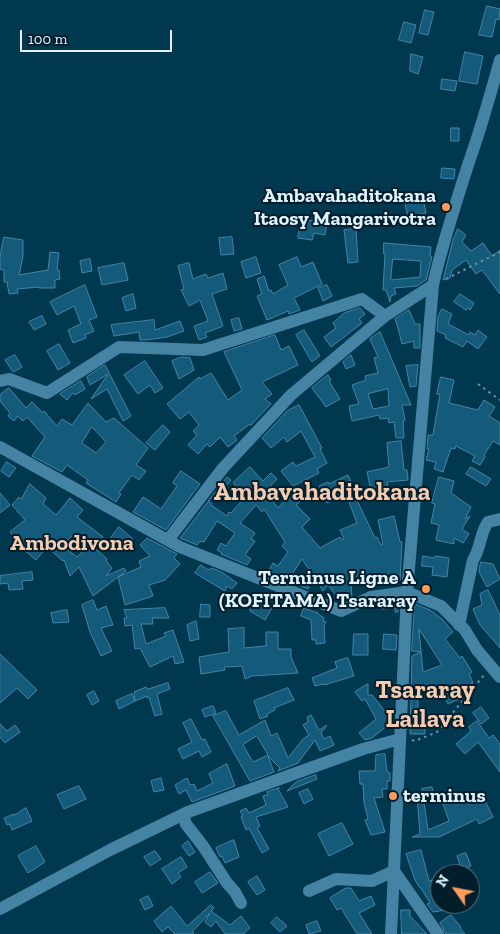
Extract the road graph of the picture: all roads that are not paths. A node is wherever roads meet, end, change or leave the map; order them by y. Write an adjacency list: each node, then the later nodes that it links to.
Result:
1 (500, 60): 2 (street)
2 (433, 285): 3 (street); 8 (street)
3 (385, 316): 4 (street); 7 (street)
4 (0, 381)
5 (0, 447): 7 (street)
6 (500, 519): 9 (street)
7 (168, 540): 8 (street)
8 (407, 592): 9 (street); 11 (street)
9 (460, 625): 10 (street)
10 (500, 677)
11 (400, 739): 12 (street); 13 (street)
12 (183, 815): 15 (street); 16 (street)
13 (394, 872): 14 (street); 17 (street); 18 (street)
14 (309, 891)
15 (241, 903)
16 (0, 909)
17 (391, 934)
18 (438, 934)

